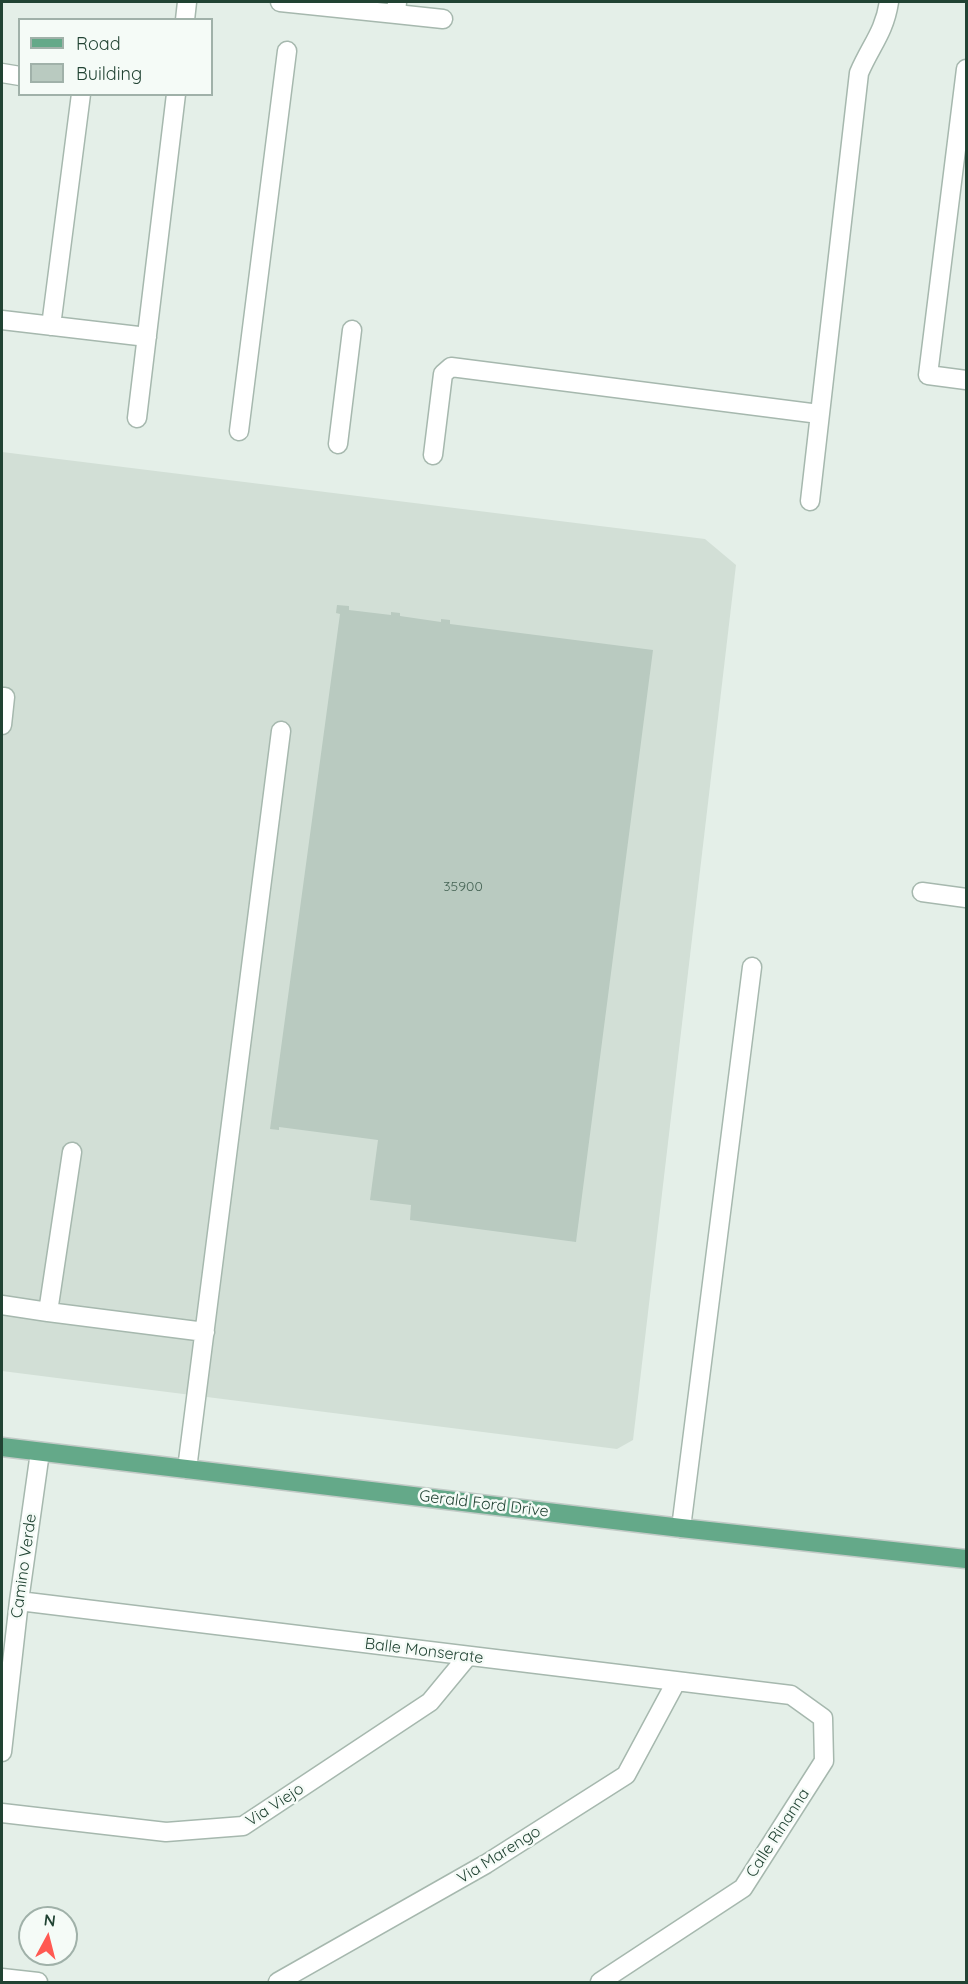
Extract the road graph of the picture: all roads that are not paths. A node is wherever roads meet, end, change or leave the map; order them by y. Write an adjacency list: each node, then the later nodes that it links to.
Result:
1 (188, 2): 5 (street)
2 (280, 2): 4 (street)
3 (889, 2): 18 (street)
4 (396, 8): 6 (street)
5 (185, 18)
6 (443, 20)
7 (287, 51): 20 (street)
8 (966, 69): 17 (street)
9 (2, 74): 10 (street)
10 (18, 76)
11 (81, 96): 14 (street)
12 (171, 96): 16 (street)
13 (2, 320): 14 (street)
14 (51, 326): 16 (street)
15 (352, 330): 21 (street)
16 (147, 337): 19 (street)
17 (966, 380)
18 (819, 414): 22 (street); 23 (street)
19 (137, 418)
20 (239, 431)
21 (338, 444)
22 (433, 455)
23 (810, 501)
24 (2, 697): 25 (street)
25 (2, 725)
26 (281, 730): 33 (street)
27 (922, 892): 28 (street)
28 (966, 898)
29 (752, 967): 37 (street)
30 (72, 1152): 32 (street)
31 (2, 1305): 32 (street)
32 (48, 1312): 33 (street)
33 (205, 1332): 36 (street)
34 (2, 1447): 35 (main road, Gerald Ford Drive)
35 (40, 1452): 36 (main road, Gerald Ford Drive); 39 (street, Camino Verde)
36 (187, 1469): 37 (main road, Gerald Ford Drive)
37 (681, 1528): 38 (main road, Gerald Ford Drive)
38 (966, 1559)
39 (19, 1601): 40 (street, Balle Monserate); 43 (street, Camino Verde)
40 (468, 1656): 41 (street, Balle Monserate); 44 (street, Via Viejo)
41 (675, 1682): 42 (street, Balle Monserate); 47 (street, Via Marengo)
42 (823, 1718): 48 (street, Calle Rinanna)
43 (2, 1752)
44 (2, 1813)
45 (2, 1978): 46 (street)
46 (38, 1983)
47 (278, 1983)
48 (600, 1983)

